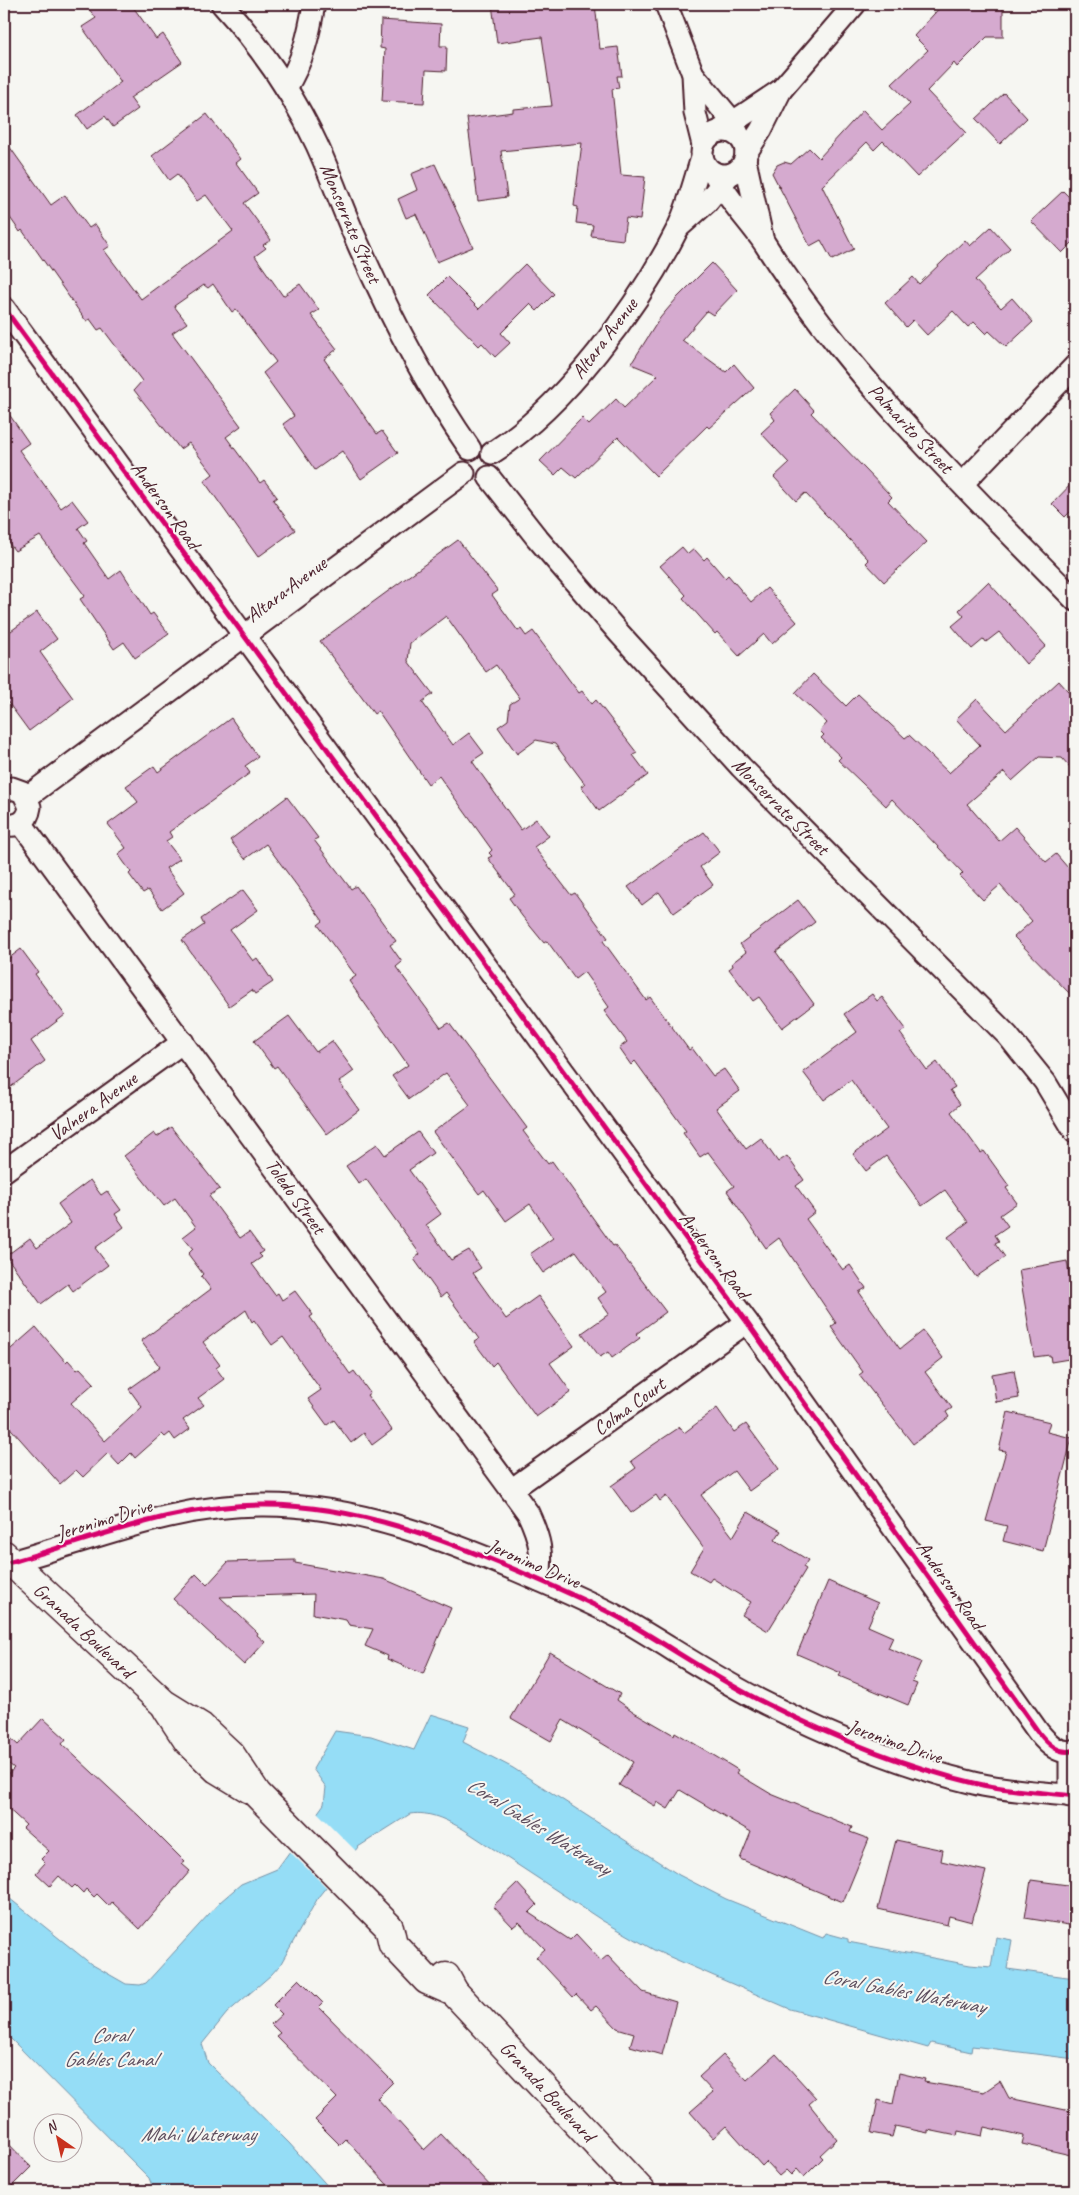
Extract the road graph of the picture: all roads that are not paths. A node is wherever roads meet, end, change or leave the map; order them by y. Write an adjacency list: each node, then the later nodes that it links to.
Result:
1 (222, 4): 6 (street, Monserrate Street)
2 (314, 4): 6 (street)
3 (666, 4): 5 (street, Palmarito Street)
4 (854, 4): 7 (street)
5 (693, 74): 8 (street, Palmarito Street); 9 (street, Palmarito Street)
6 (286, 88): 14 (street, Monserrate Street)
7 (781, 90): 8 (street); 8 (street)
8 (736, 140): 9 (street); 9 (street); 11 (street, Palmarito Street)
9 (714, 168): 10 (street, Altara Avenue); 10 (street, Altara Avenue); 11 (street, Palmarito Street)
10 (677, 229): 15 (street, Altara Avenue)
11 (764, 242): 18 (street, Palmarito Street)
12 (4, 308): 20 (street, Anderson Road)
13 (1075, 366): 18 (street)
14 (470, 449): 15 (street); 16 (street)
15 (492, 453): 17 (street)
16 (464, 473): 17 (street); 20 (street, Altara Avenue)
17 (489, 477): 25 (street, Monserrate Street)
18 (963, 483): 19 (street, Palmarito Street)
19 (1075, 600)
20 (244, 638): 22 (street, Altara Avenue); 27 (street, Anderson Road)
21 (4, 791): 22 (street)
22 (27, 797): 23 (street)
23 (12, 824): 24 (street, Toledo Street)
24 (183, 1042): 26 (street, Valnera Avenue); 28 (street, Toledo Street)
25 (1075, 1132)
26 (4, 1171)
27 (746, 1322): 28 (street, Colma Court); 31 (street, Anderson Road)
28 (511, 1490): 30 (street, Toledo Street)
29 (8, 1559): 30 (street, Jeronimo Drive); 33 (street, Granada Boulevard)
30 (539, 1580): 32 (street, Jeronimo Drive)
31 (1072, 1751): 32 (street, Anderson Road)
32 (1073, 1796)
33 (641, 2191)

